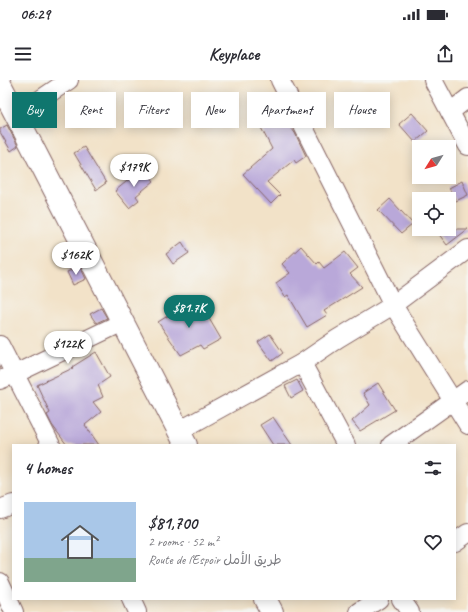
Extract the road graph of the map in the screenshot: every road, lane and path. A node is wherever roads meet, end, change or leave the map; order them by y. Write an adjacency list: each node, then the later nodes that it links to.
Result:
1 (70, 80): 5 (street)
2 (281, 80): 12 (street)
3 (433, 80): 8 (street)
4 (0, 84): 7 (highway)
5 (52, 92)
6 (468, 98): 8 (street)
7 (12, 108)
8 (450, 112): 10 (street)
9 (22, 128): 13 (highway)
10 (468, 146)
11 (468, 249): 12 (street)
12 (393, 305): 15 (street); 17 (street)
13 (123, 322): 16 (street); 19 (highway)
14 (0, 345): 16 (street)
15 (302, 363): 19 (street); 21 (street)
16 (8, 377): 20 (street)
17 (461, 395): 18 (street); 22 (street)
18 (468, 425)
19 (183, 438)
20 (50, 444)
21 (345, 444)
22 (392, 444)
23 (12, 504): 24 (street)
24 (0, 509)
25 (468, 533): 26 (street)
26 (456, 541)
27 (0, 582): 32 (street)
28 (131, 600): 33 (street)
29 (266, 600): 34 (highway)
30 (377, 600): 35 (street)
31 (402, 600): 36 (street)
32 (14, 612)
33 (137, 612)
34 (272, 612)
35 (359, 612)
36 (410, 612)

